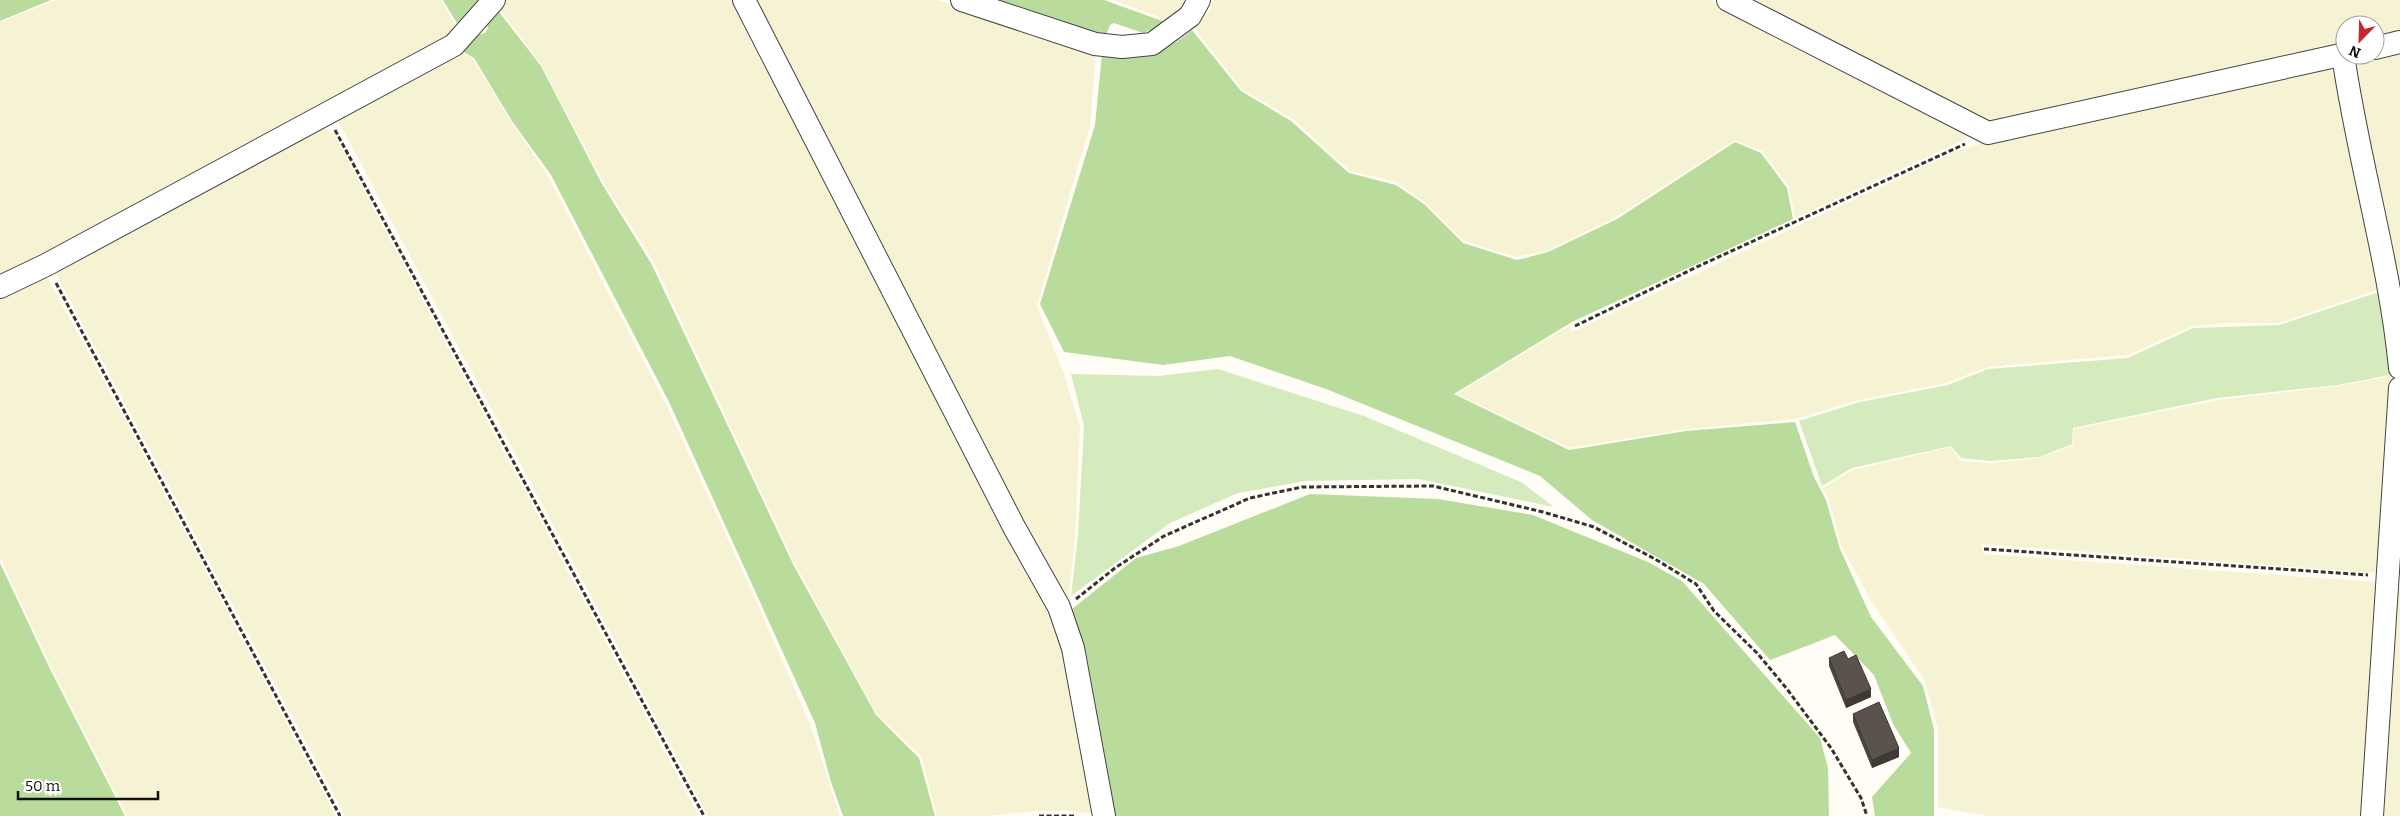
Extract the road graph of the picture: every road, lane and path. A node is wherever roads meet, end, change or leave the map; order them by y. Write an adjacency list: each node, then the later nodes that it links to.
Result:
1 (494, 0): 10 (street)
2 (744, 0): 19 (street)
3 (962, 0): 4 (street)
4 (1199, 0)
5 (1728, 0): 11 (street)
6 (2400, 42): 7 (street)
7 (2385, 46)
8 (2335, 56): 11 (street)
9 (2345, 65): 15 (street)
10 (327, 114): 12 (street); 21 (path)
11 (1988, 133): 14 (path)
12 (46, 265): 13 (street); 20 (path)
13 (0, 286)
14 (1575, 326)
15 (2400, 368)
16 (2400, 388): 18 (street)
17 (1984, 549): 18 (path)
18 (2386, 576): 26 (street)
19 (1059, 607): 24 (street); 25 (path)
20 (340, 816)
21 (704, 816)
22 (1039, 816): 23 (path)
23 (1074, 816)
24 (1104, 816)
25 (1867, 816)
26 (2372, 816)

